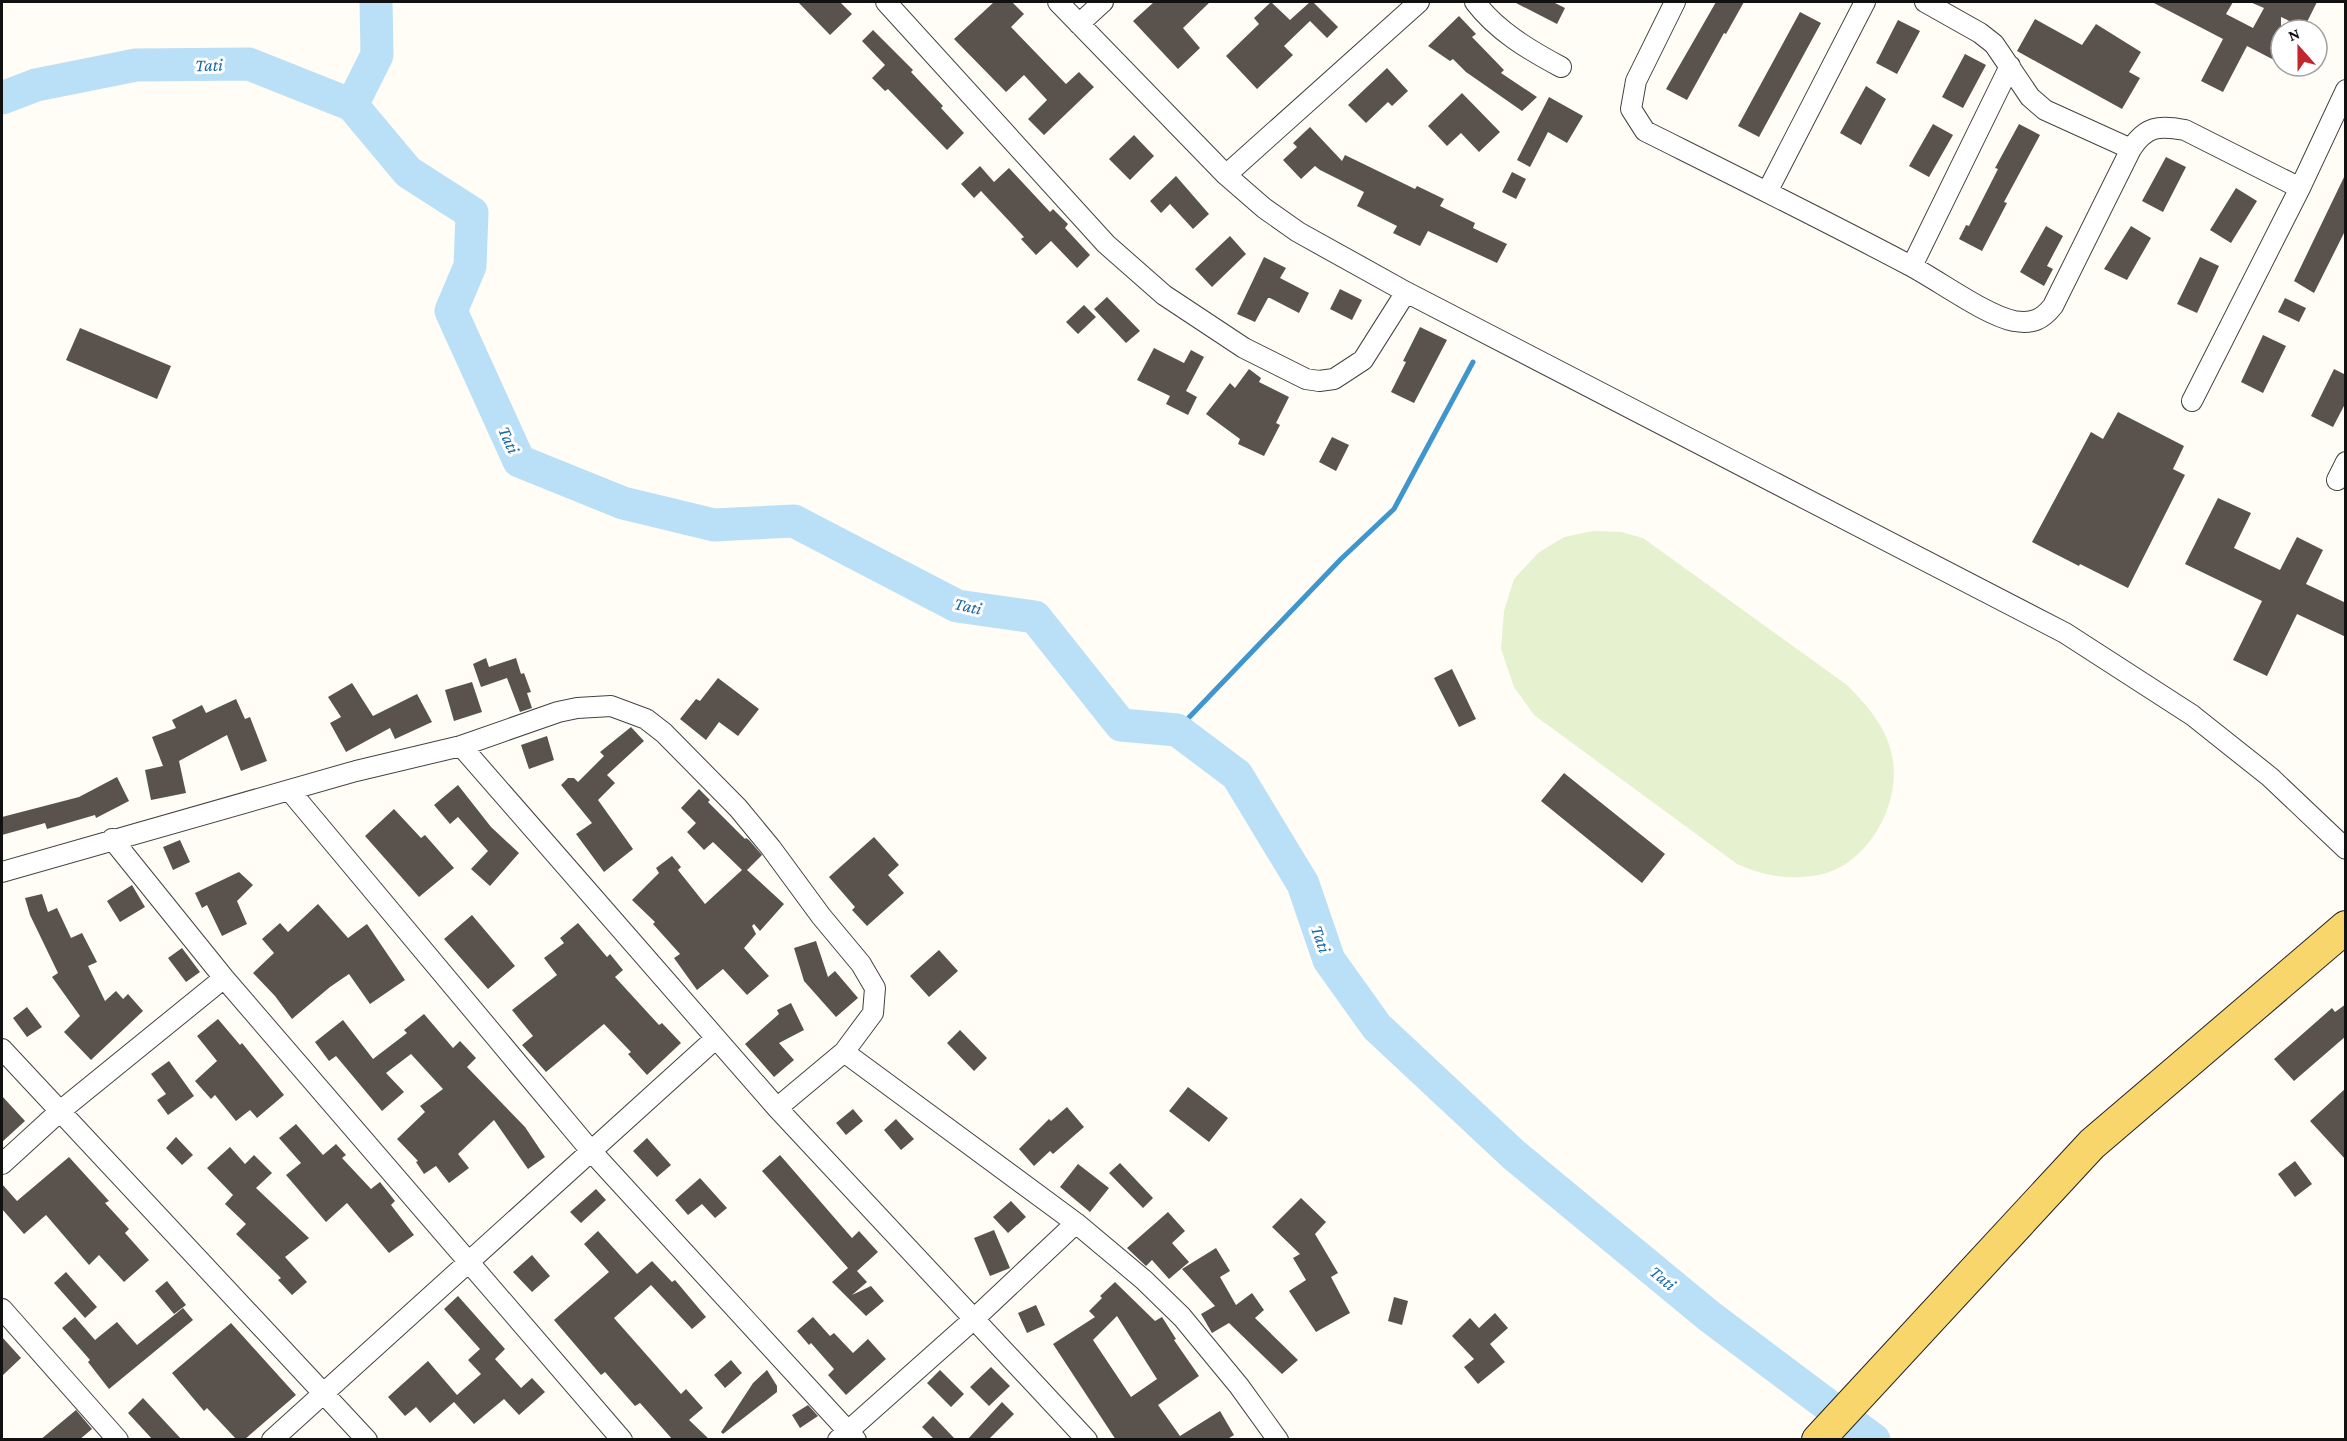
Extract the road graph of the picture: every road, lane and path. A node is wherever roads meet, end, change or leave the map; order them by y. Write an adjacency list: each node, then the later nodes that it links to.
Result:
1 (886, 2): 18 (street)
2 (1058, 2): 9 (street)
3 (1103, 2): 9 (street)
4 (1419, 2): 14 (street)
5 (1475, 2): 11 (street)
6 (1675, 2): 16 (street)
7 (1865, 2): 16 (street)
8 (1925, 2): 10 (street)
9 (1079, 24): 14 (street)
10 (2010, 66): 13 (street); 17 (street)
11 (1561, 67)
12 (2346, 90): 15 (street)
13 (2131, 149): 15 (street); 17 (street)
14 (1226, 175): 18 (street)
15 (2300, 189): 19 (street)
16 (1767, 192): 17 (street)
17 (1912, 266)
18 (1406, 292): 25 (street)
19 (2192, 401)
20 (2346, 462): 21 (street)
21 (2337, 480)
22 (460, 746): 23 (street); 29 (street); 31 (street)
23 (290, 791): 24 (street); 34 (street)
24 (112, 839): 26 (street); 28 (street)
25 (2346, 849)
26 (2, 872)
27 (2346, 927): 48 (main road)
28 (224, 978): 33 (street); 37 (street)
29 (715, 1039): 32 (street); 34 (street)
30 (2, 1049): 33 (street)
31 (844, 1052): 32 (street); 36 (street)
32 (777, 1108): 39 (street)
33 (59, 1112): 35 (street); 40 (street)
34 (591, 1151): 37 (street); 41 (street)
35 (2, 1164)
36 (1076, 1222): 39 (street); 47 (street)
37 (468, 1263): 40 (street); 45 (street)
38 (2, 1309): 42 (street)
39 (974, 1319): 41 (street); 46 (street)
40 (324, 1394): 43 (street); 44 (street)
41 (847, 1436)
42 (118, 1440)
43 (272, 1440)
44 (367, 1440)
45 (622, 1440)
46 (1087, 1440)
47 (1278, 1440)
48 (1818, 1440)

